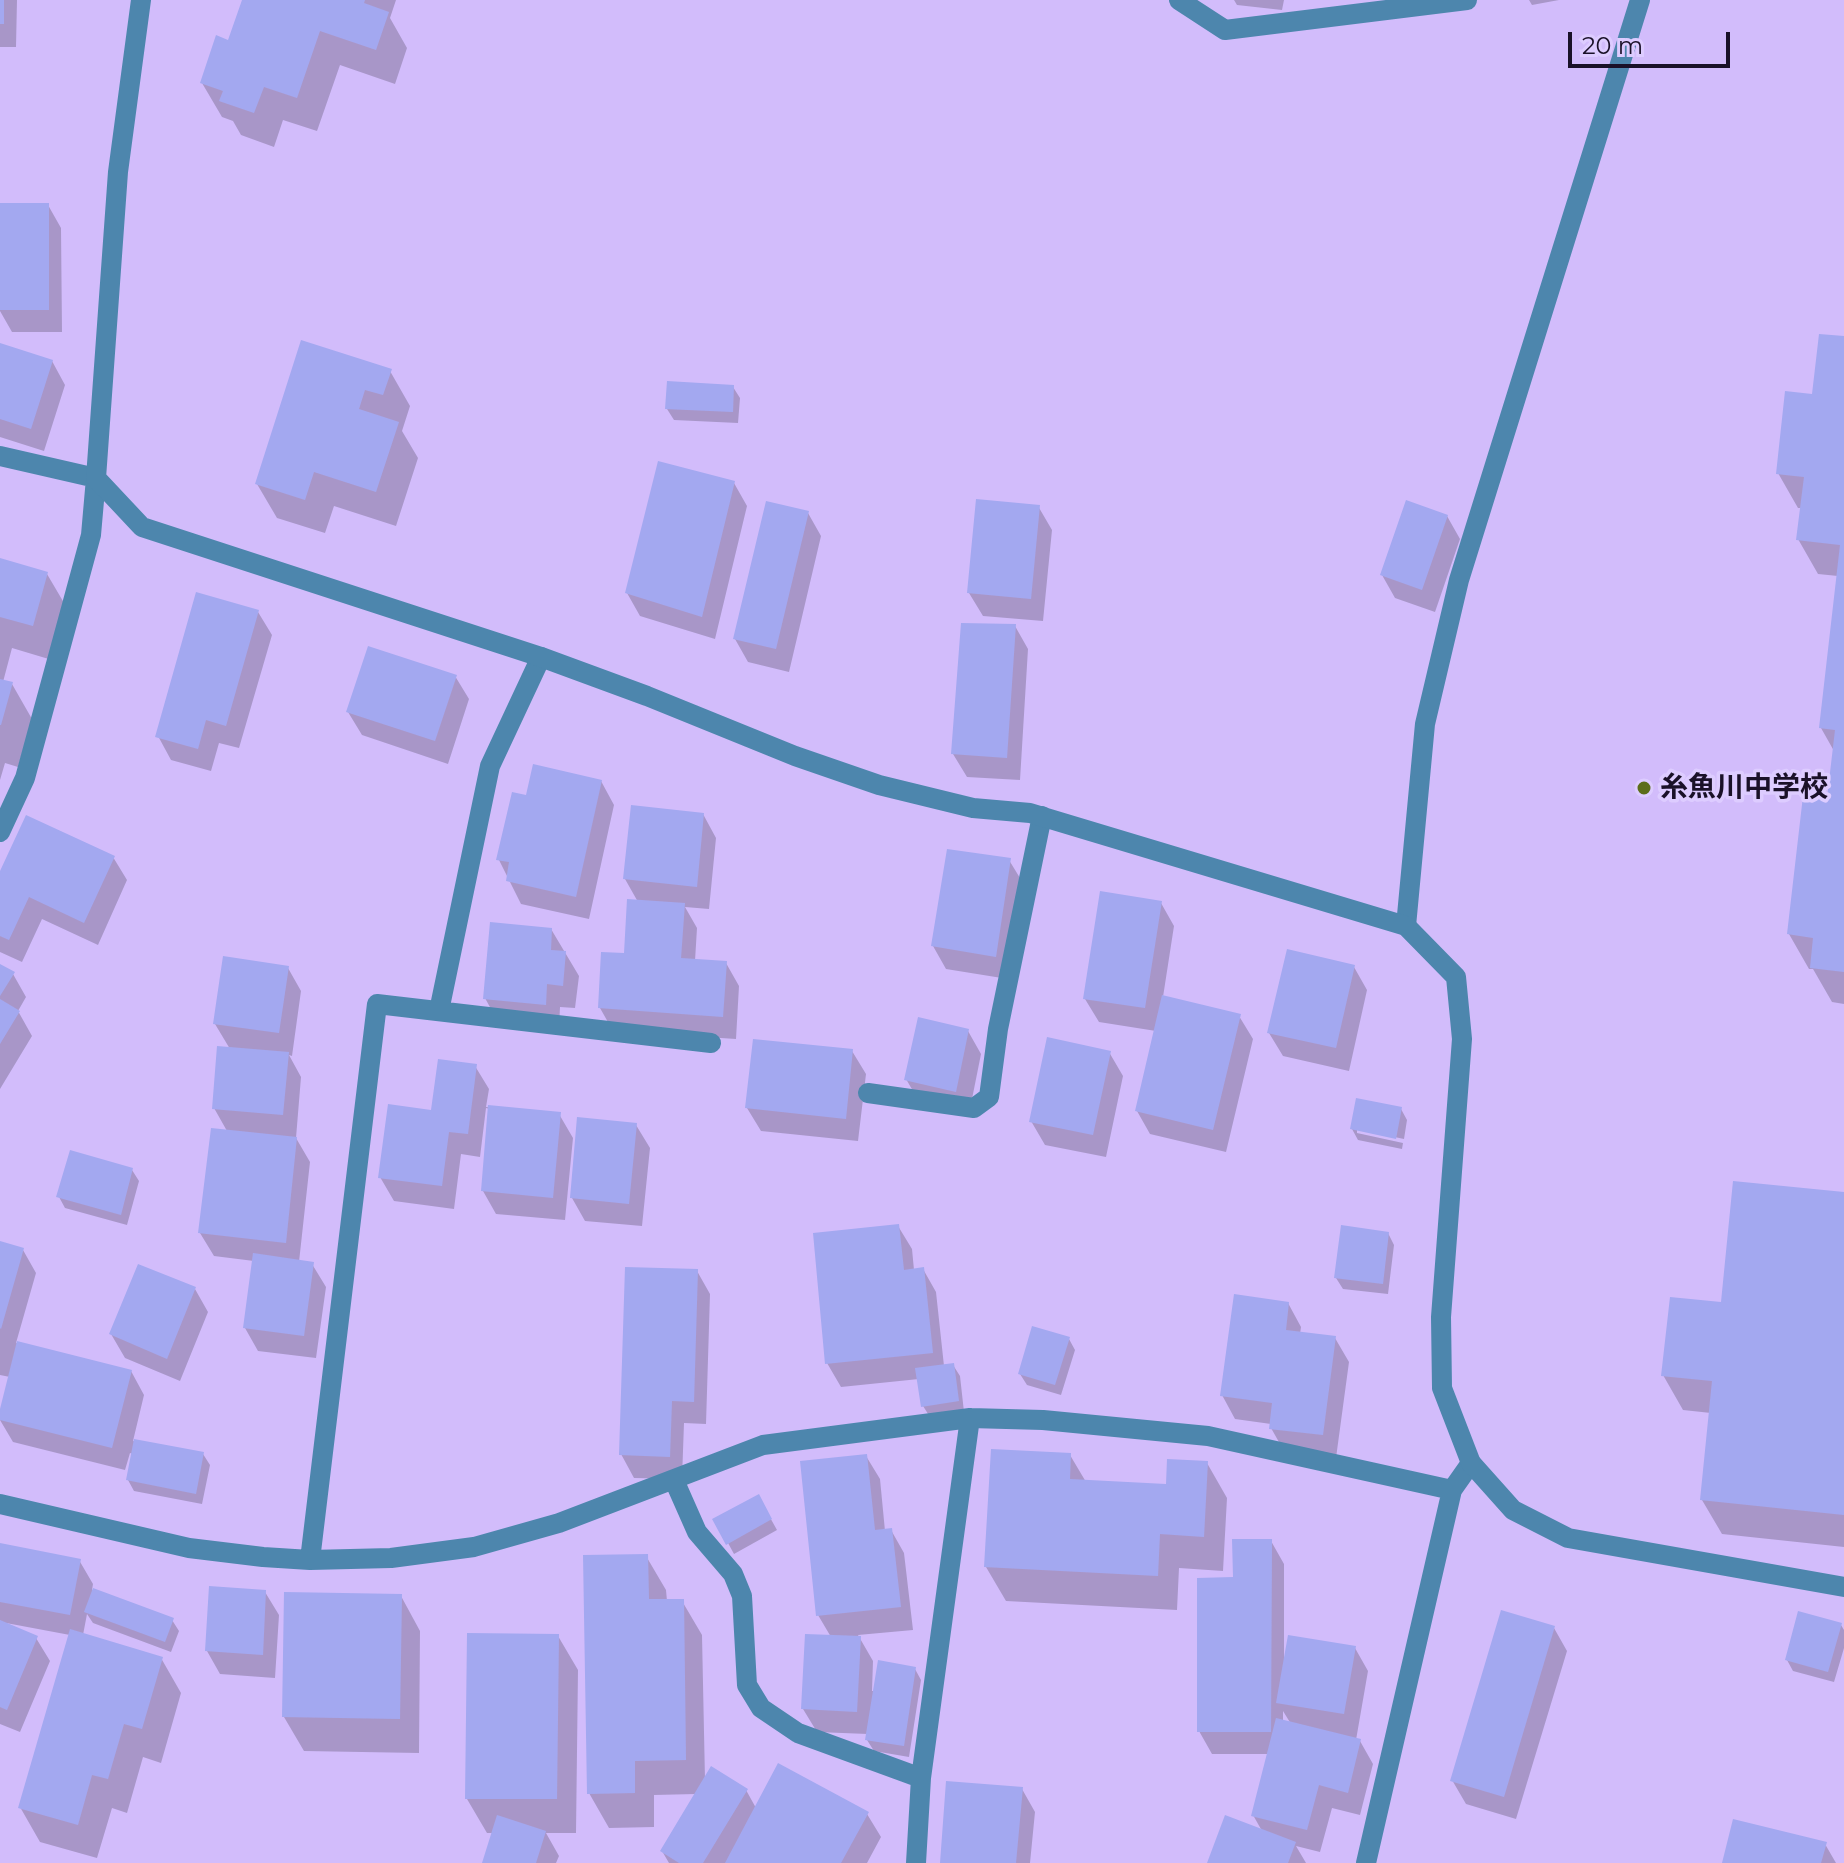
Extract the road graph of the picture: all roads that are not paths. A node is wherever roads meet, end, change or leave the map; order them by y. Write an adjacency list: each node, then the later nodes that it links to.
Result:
1 (141, 0): 6 (street)
2 (1179, 0): 3 (street)
3 (1467, 0)
4 (1640, 0): 10 (street)
5 (0, 456): 6 (street)
6 (96, 478): 7 (street); 9 (street)
7 (541, 657): 8 (street); 11 (street)
8 (1042, 816): 10 (street); 13 (street)
9 (0, 832)
10 (1406, 926): 15 (street)
11 (439, 1011): 12 (street); 19 (street)
12 (711, 1043)
13 (868, 1093)
14 (970, 1418): 16 (street); 17 (street); 21 (street)
15 (1471, 1463): 17 (street); 20 (street)
16 (674, 1480): 19 (street); 21 (street)
17 (1452, 1490): 23 (street)
18 (0, 1504): 19 (street)
19 (310, 1560)
20 (1844, 1587)
21 (921, 1778): 22 (street)
22 (916, 1863)
23 (1366, 1863)

